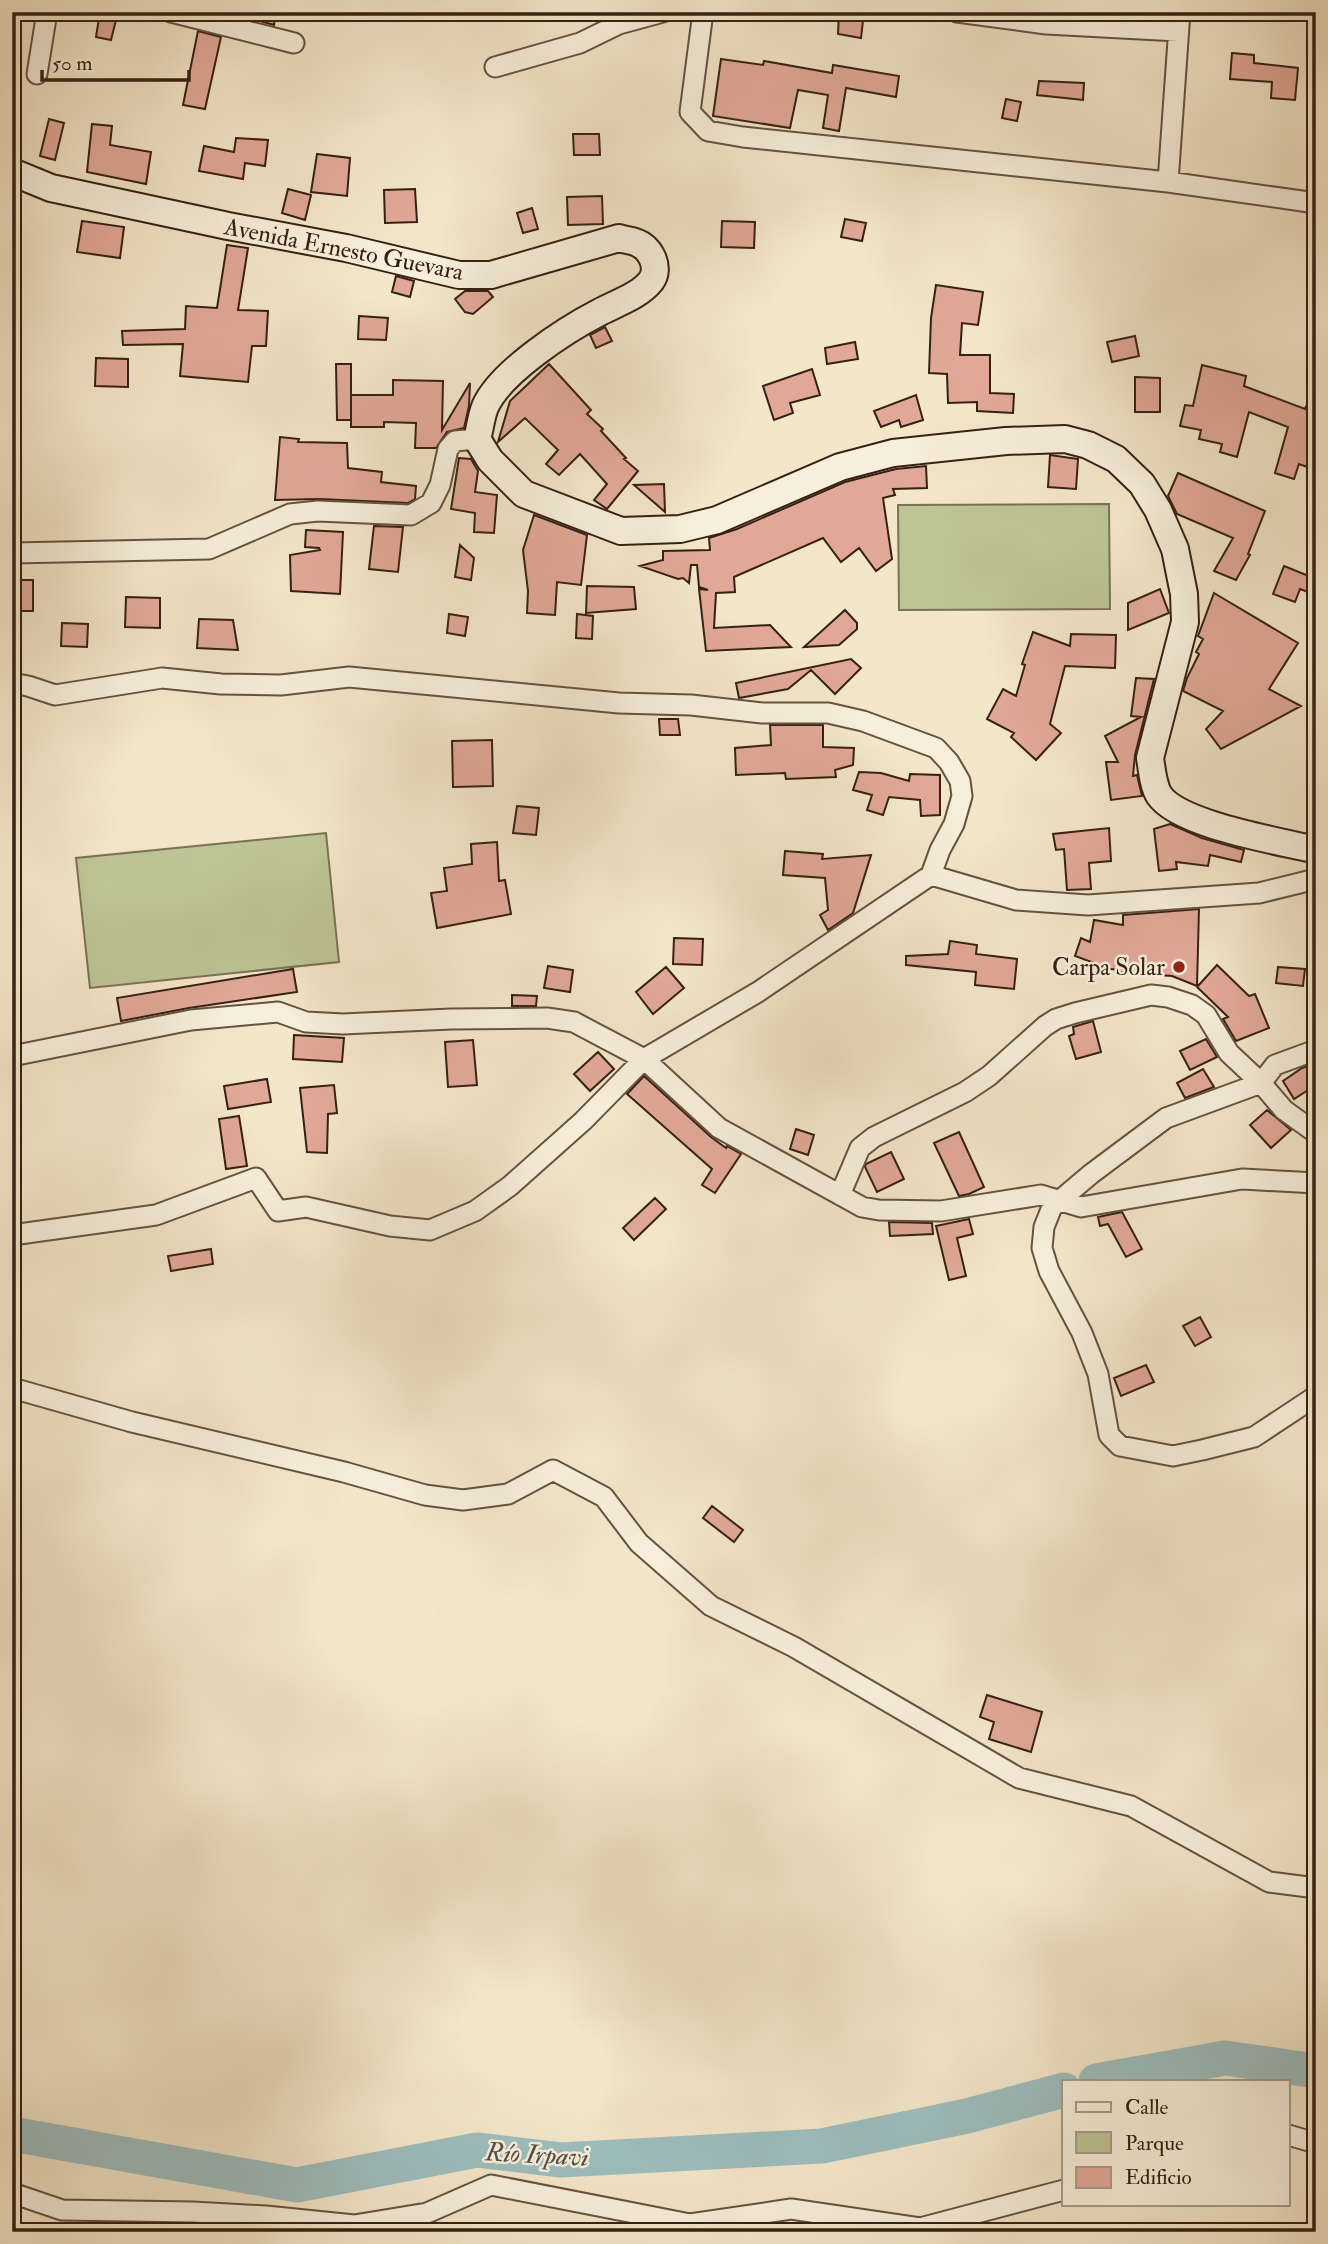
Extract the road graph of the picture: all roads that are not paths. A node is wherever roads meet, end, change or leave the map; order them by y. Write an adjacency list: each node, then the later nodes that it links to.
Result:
1 (47, 12): 9 (street)
2 (171, 12): 7 (street)
3 (663, 12): 8 (street)
4 (703, 12): 11 (street)
5 (957, 12): 6 (street)
6 (1179, 22): 11 (street)
7 (294, 43)
8 (495, 67)
9 (37, 74)
10 (12, 172): 13 (main road, Avenida Ernesto Guevara)
11 (1168, 182): 12 (street)
12 (1316, 204)
13 (477, 439): 14 (street); 16 (main road)
14 (12, 553)
15 (12, 684): 17 (street)
16 (1316, 850)
17 (931, 875): 18 (street); 21 (street)
18 (1316, 879)
19 (1316, 1050): 22 (street)
20 (12, 1056): 21 (street)
21 (644, 1059): 25 (street); 27 (street)
22 (1261, 1083): 23 (street); 25 (street); 26 (street)
23 (1316, 1133)
24 (1316, 1183): 26 (street)
25 (840, 1195): 26 (street)
26 (1061, 1199): 29 (street)
27 (12, 1234)
28 (12, 1388): 30 (street)
29 (1316, 1396)
30 (1316, 1888)
31 (1290, 2136): 32 (street)
32 (1316, 2143)
33 (1062, 2191): 34 (street)
34 (12, 2193)

